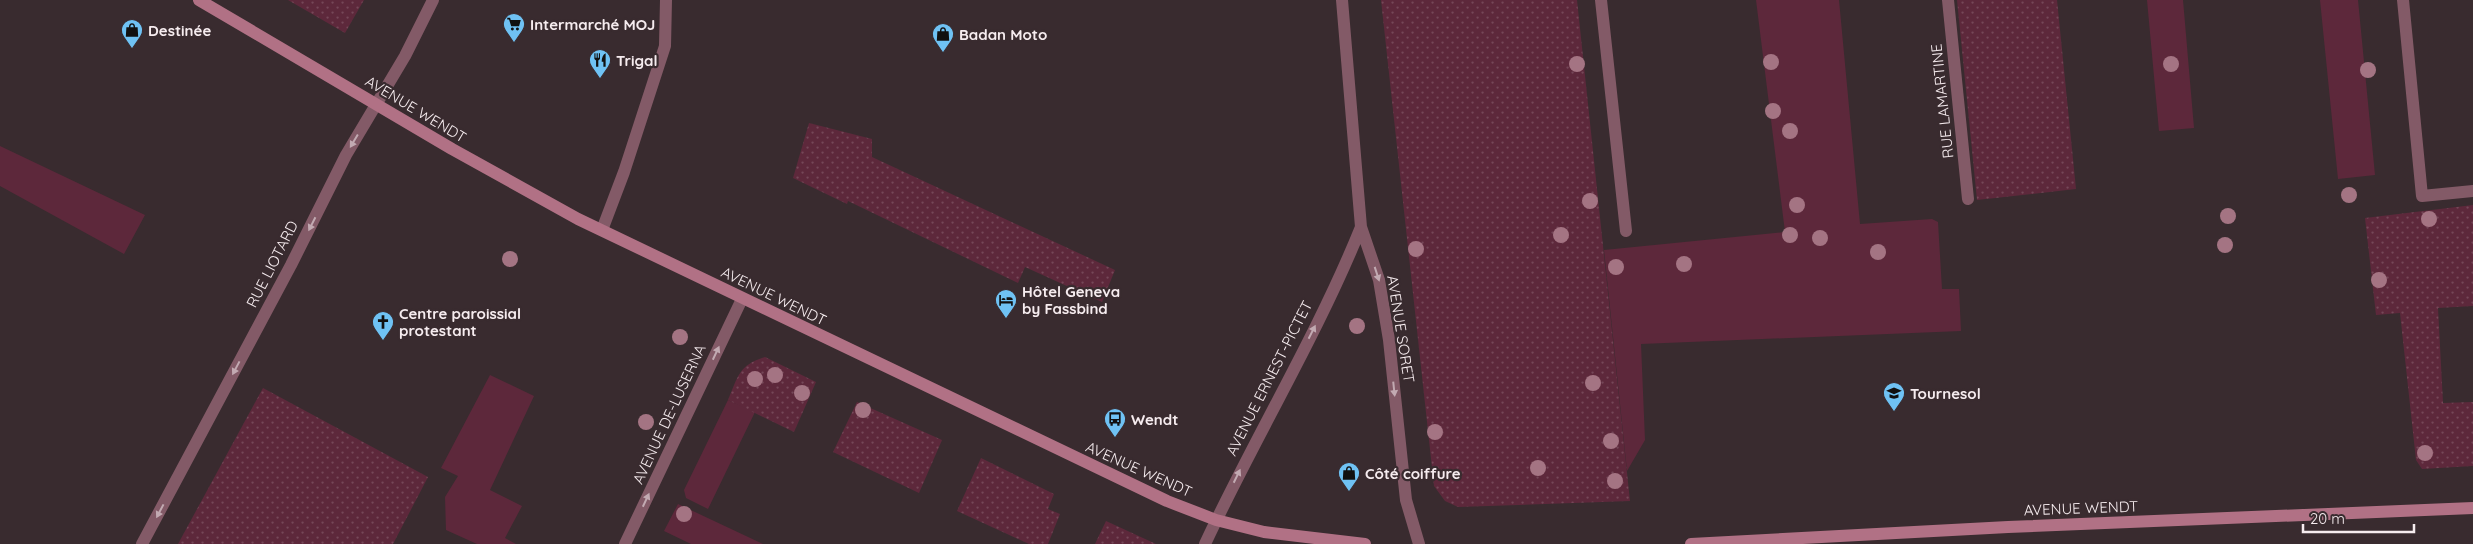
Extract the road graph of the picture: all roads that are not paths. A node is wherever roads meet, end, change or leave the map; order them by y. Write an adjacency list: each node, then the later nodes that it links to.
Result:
1 (199, 0): 8 (main road, AVENUE WENDT)
2 (433, 0): 8 (street, RUE LIOTARD)
3 (666, 0): 12 (street)
4 (1342, 0): 11 (street, AVENUE SORET)
5 (1601, 0): 13 (street)
6 (1948, 0): 10 (street, RUE LAMARTINE)
7 (2404, 0): 9 (street)
8 (377, 104): 12 (main road, AVENUE WENDT); 17 (street, RUE LIOTARD, one-way to 17)
9 (2473, 190)
10 (1968, 199)
11 (1361, 227): 16 (street, AVENUE ERNEST-PICTET, one-way to 11); 21 (street, AVENUE SORET, one-way to 21)
12 (602, 230): 14 (main road, AVENUE WENDT)
13 (1626, 231)
14 (742, 298): 16 (main road, AVENUE WENDT); 18 (street, AVENUE DE-LUSERNA, one-way to 14)
15 (2473, 508): 22 (main road, AVENUE WENDT)
16 (1216, 520): 19 (street, AVENUE ERNEST-PICTET); 20 (main road, AVENUE WENDT)
17 (142, 544)
18 (625, 544)
19 (1205, 544)
20 (1365, 544)
21 (1419, 544)
22 (1691, 544)

